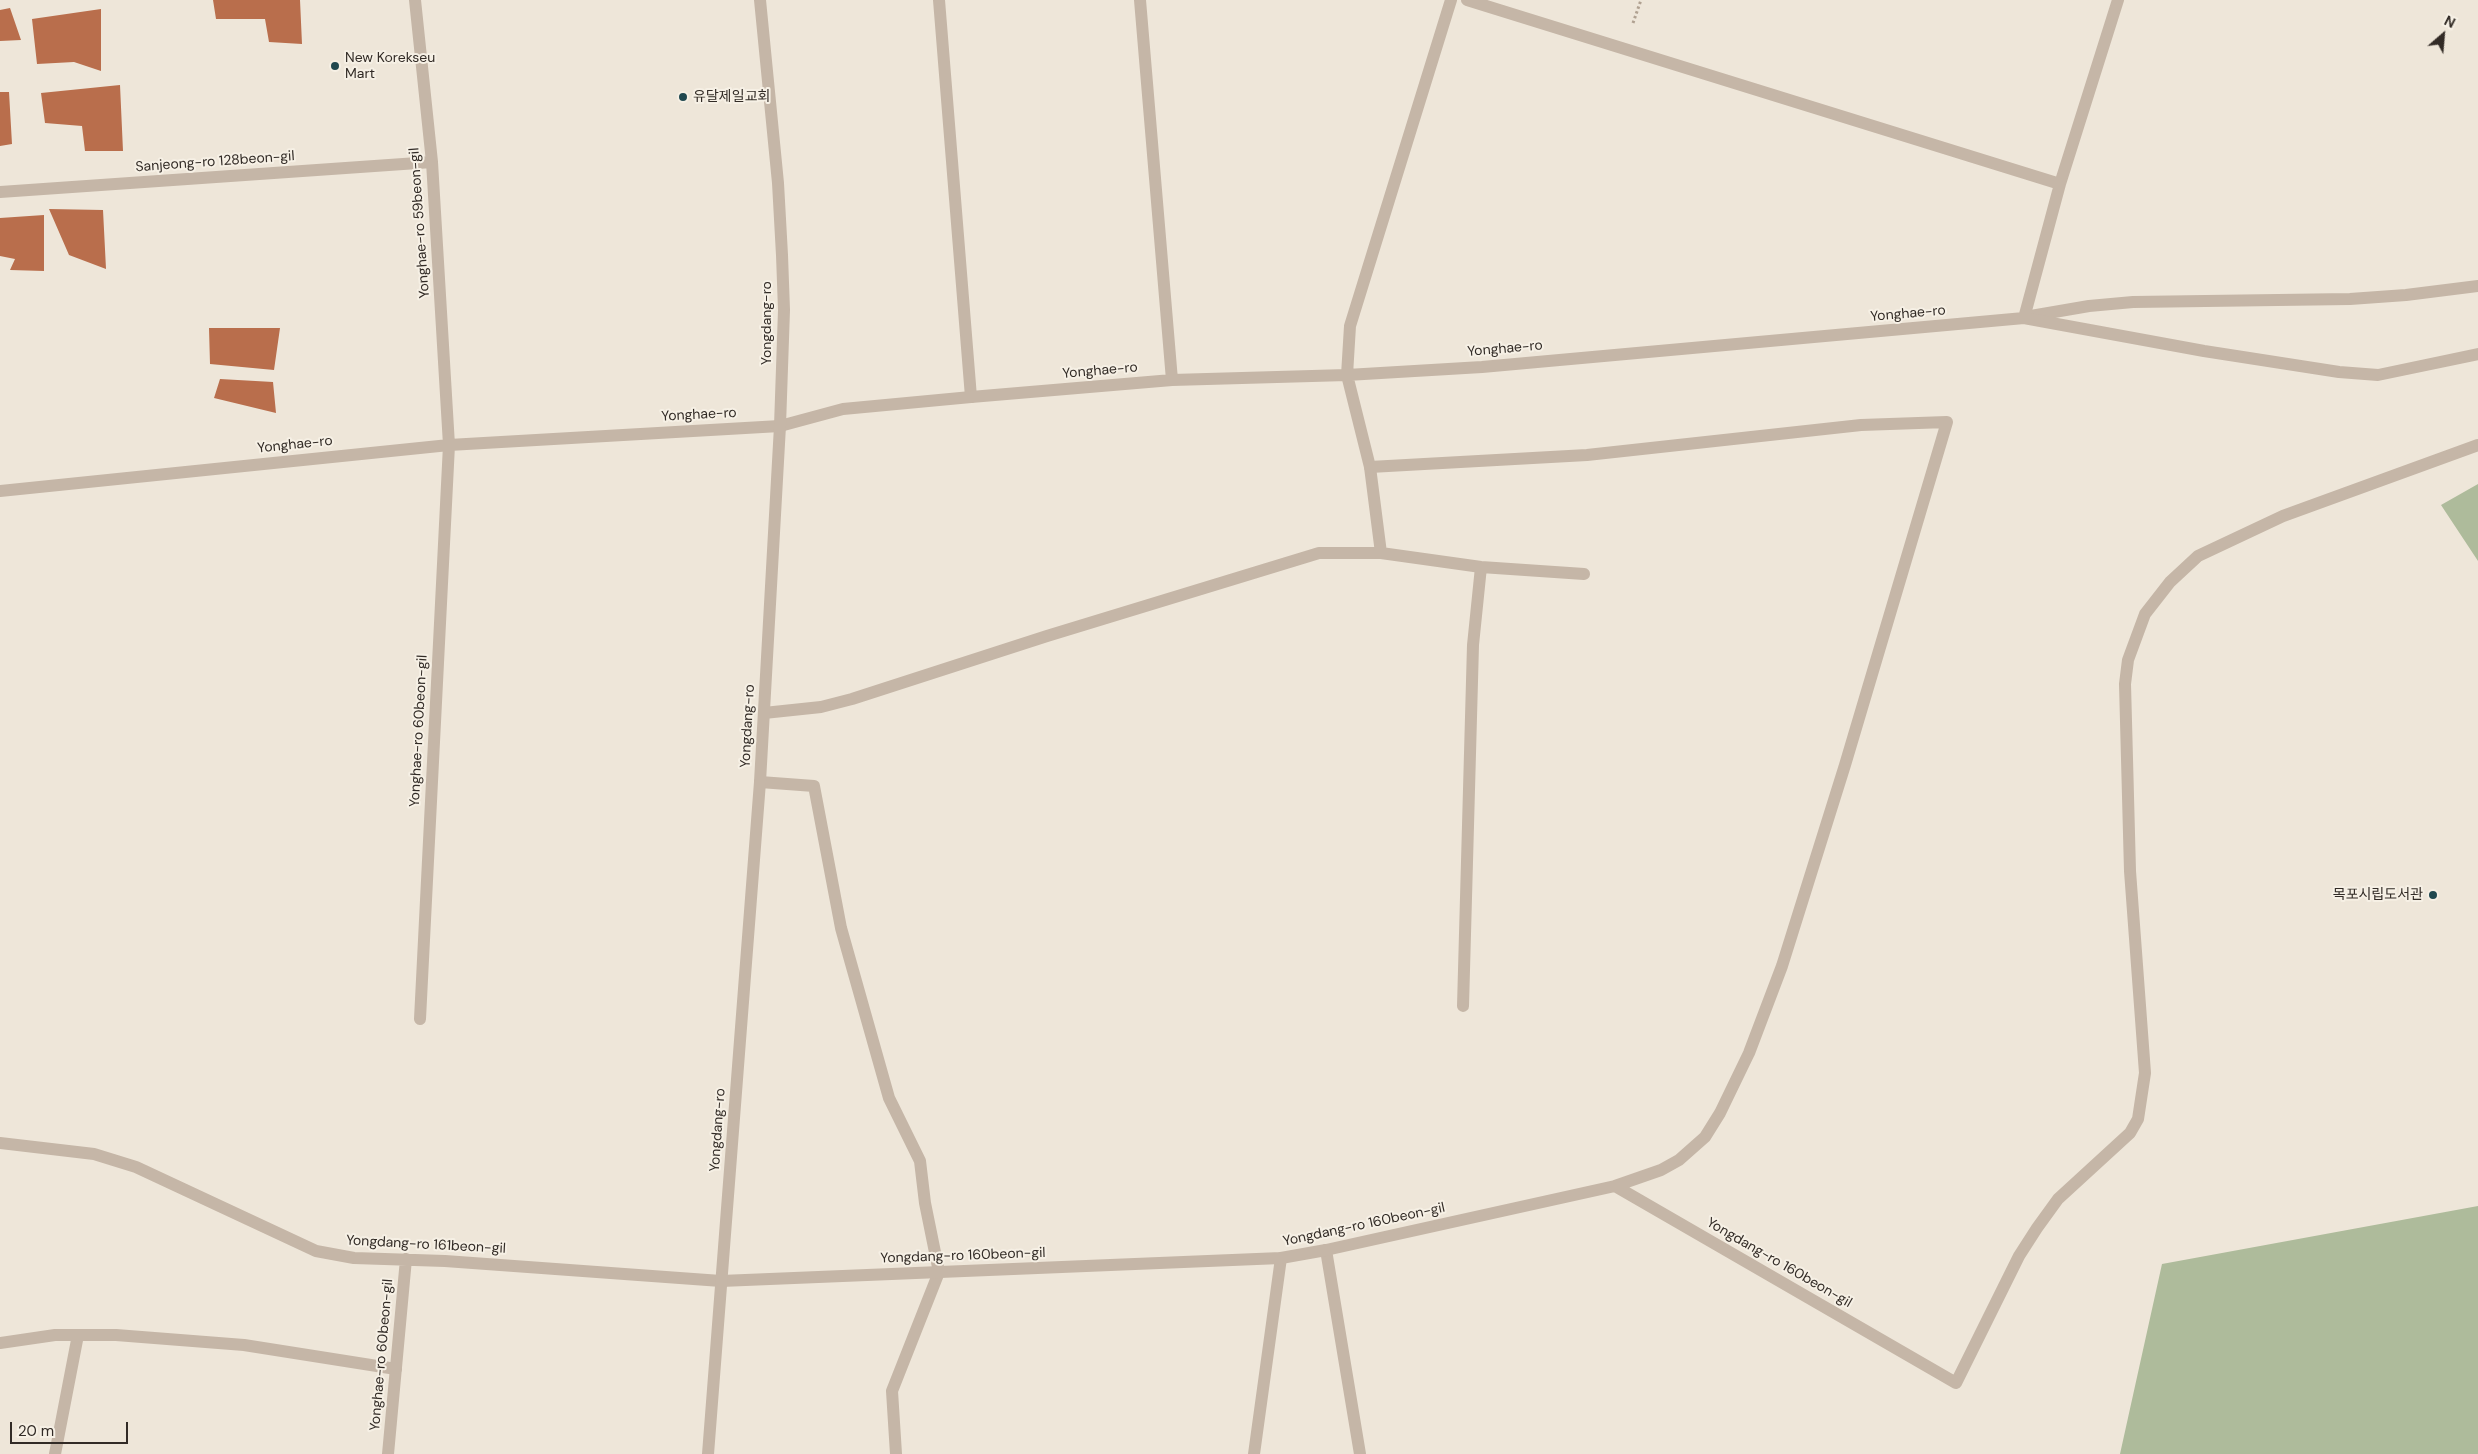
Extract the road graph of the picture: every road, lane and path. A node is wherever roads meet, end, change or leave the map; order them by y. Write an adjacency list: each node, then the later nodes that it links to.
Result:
1 (415, 0): 8 (street, Yonghae-ro 59beon-gil)
2 (760, 0): 17 (street, Yongdang-ro)
3 (939, 0): 16 (street)
4 (1140, 0): 15 (street)
5 (1451, 0): 14 (street)
6 (1467, 0): 9 (street)
7 (2118, 0): 9 (street)
8 (432, 162): 10 (street, Sanjeong-ro 128beon-gil); 18 (street, Yonghae-ro 59beon-gil)
9 (2060, 184): 12 (street)
10 (0, 192)
11 (2478, 286): 12 (street)
12 (2024, 318): 13 (street, Yonghae-ro); 14 (street, Yonghae-ro)
13 (2478, 354)
14 (1347, 374): 15 (street, Yonghae-ro); 20 (street)
15 (1172, 380): 16 (street, Yonghae-ro)
16 (972, 397): 17 (street, Yonghae-ro)
17 (780, 426): 18 (street, Yonghae-ro); 25 (street, Yongdang-ro)
18 (449, 444): 21 (street, Yonghae-ro); 28 (street, Yonghae-ro 60beon-gil)
19 (2478, 445): 30 (street, Yongdang-ro 160beon-gil)
20 (1370, 467): 22 (street); 30 (street)
21 (0, 491)
22 (1381, 553): 23 (street); 25 (street)
23 (1481, 567): 24 (street); 27 (street)
24 (1584, 574)
25 (764, 713): 26 (street, Yongdang-ro)
26 (760, 782): 34 (street); 35 (street, Yongdang-ro)
27 (1463, 1006)
28 (420, 1019)
29 (0, 1143): 33 (street, Yongdang-ro 161beon-gil)
30 (1615, 1186): 31 (street, Yongdang-ro 160beon-gil)
31 (1326, 1250): 32 (street, Yongdang-ro 160beon-gil); 44 (street)
32 (1281, 1258): 34 (street, Yongdang-ro 160beon-gil); 43 (street)
33 (406, 1259): 35 (street, Yongdang-ro 161beon-gil); 38 (street, Yonghae-ro 60beon-gil)
34 (939, 1272): 35 (street, Yongdang-ro 160beon-gil); 42 (street)
35 (721, 1281): 41 (street, Yongdang-ro)
36 (78, 1335): 37 (street); 38 (street); 39 (street)
37 (0, 1343)
38 (396, 1369): 40 (street, Yonghae-ro 60beon-gil)
39 (55, 1454)
40 (388, 1454)
41 (708, 1454)
42 (896, 1454)
43 (1254, 1454)
44 (1360, 1454)

